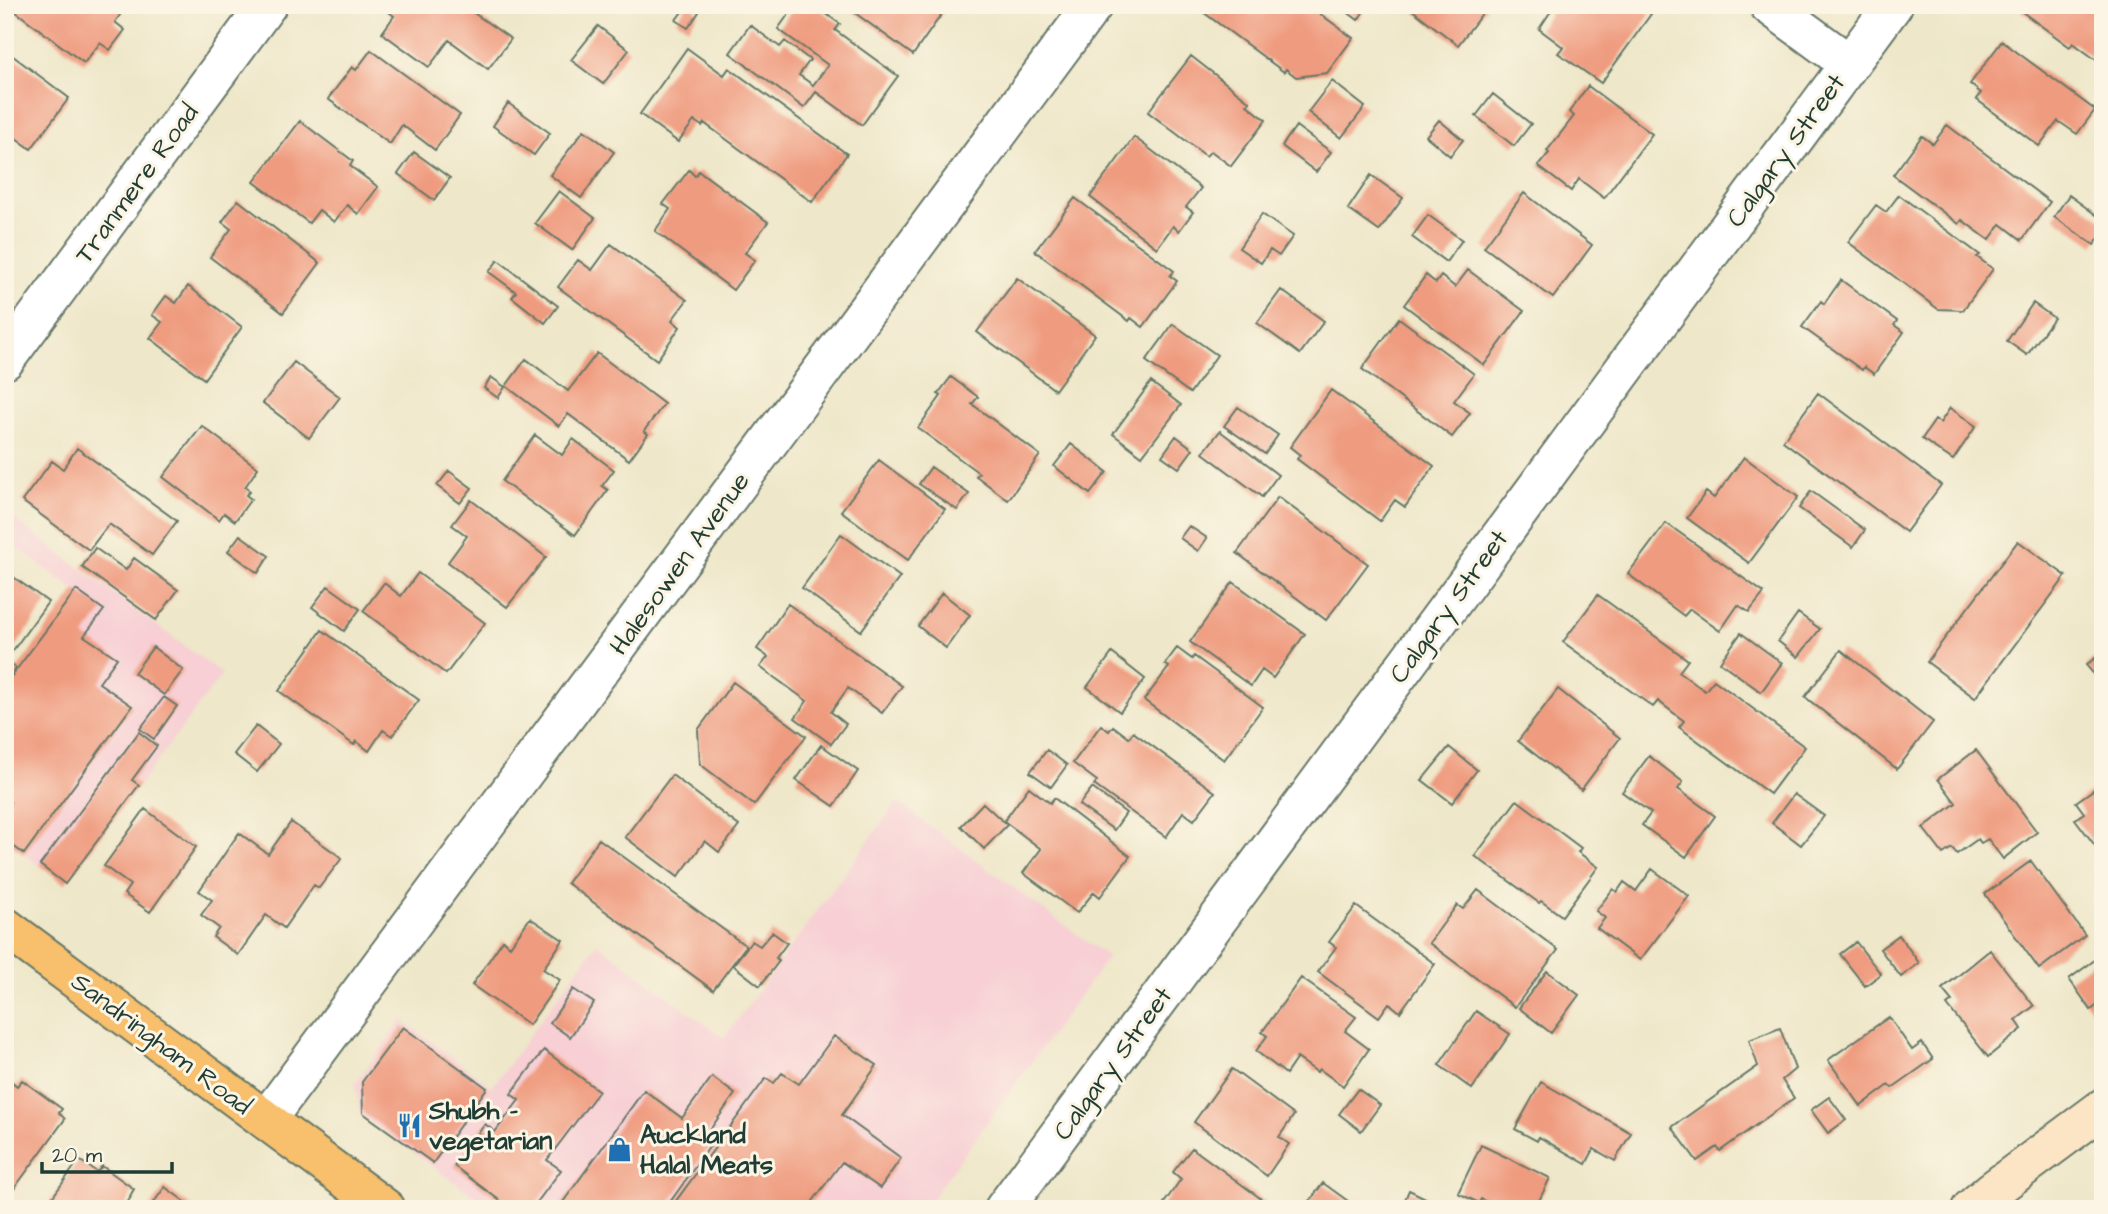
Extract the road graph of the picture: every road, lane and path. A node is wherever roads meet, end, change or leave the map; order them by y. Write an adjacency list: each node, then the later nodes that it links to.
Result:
1 (267, 5): 6 (street, Tranmere Road)
2 (1093, 5): 9 (street, Halesowen Avenue)
3 (1769, 5): 5 (street)
4 (1893, 5): 5 (street, Calgary Street)
5 (1849, 63): 11 (street, Calgary Street)
6 (5, 360)
7 (5, 927): 9 (main road, Sandringham Road)
8 (2103, 1108): 12 (street)
9 (266, 1120): 10 (main road, Sandringham Road)
10 (386, 1209)
11 (1004, 1209)
12 (1970, 1209)

